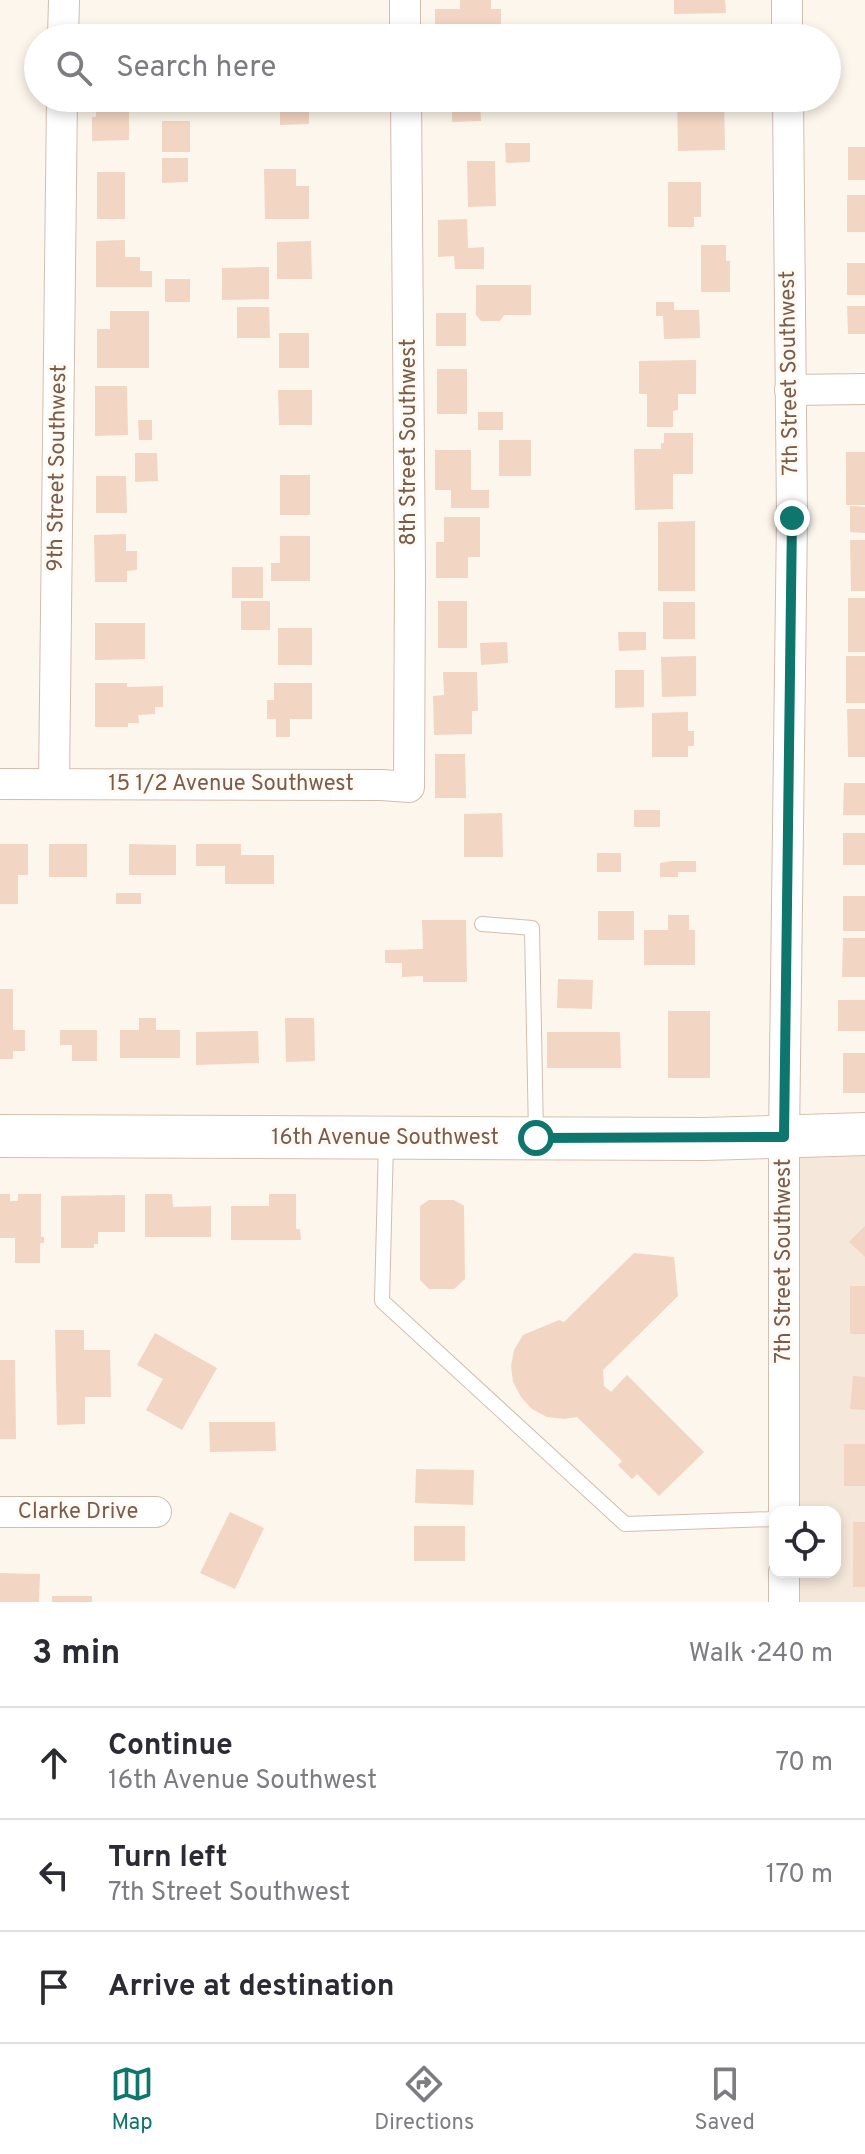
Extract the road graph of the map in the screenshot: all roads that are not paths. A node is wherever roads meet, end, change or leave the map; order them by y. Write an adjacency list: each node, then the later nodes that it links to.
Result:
1 (64, 0): 4 (street)
2 (405, 0): 5 (street)
3 (787, 0): 6 (street)
4 (63, 24)
5 (405, 24)
6 (787, 24)
7 (62, 112): 13 (street, 9th Street Southwest)
8 (406, 112): 14 (street, 8th Street Southwest)
9 (788, 112): 11 (street, 7th Street Southwest)
10 (865, 389): 11 (street)
11 (790, 390): 18 (street, 7th Street Southwest)
12 (0, 784): 13 (street)
13 (54, 784): 14 (street, 15 1/2 Avenue Southwest)
14 (409, 787)
15 (482, 924): 20 (lane)
16 (865, 1134): 18 (street, 16th Avenue Southwest)
17 (0, 1136): 19 (street, 16th Avenue Southwest)
18 (784, 1137): 20 (street, 16th Avenue Southwest); 21 (street, 7th Street Southwest)
19 (386, 1138): 20 (street, 16th Avenue Southwest); 24 (lane)
20 (536, 1138)
21 (784, 1506)
22 (0, 1512): 23 (street, Clarke Drive)
23 (156, 1512)
24 (769, 1519)
25 (784, 1578): 26 (street)
26 (784, 1602)

